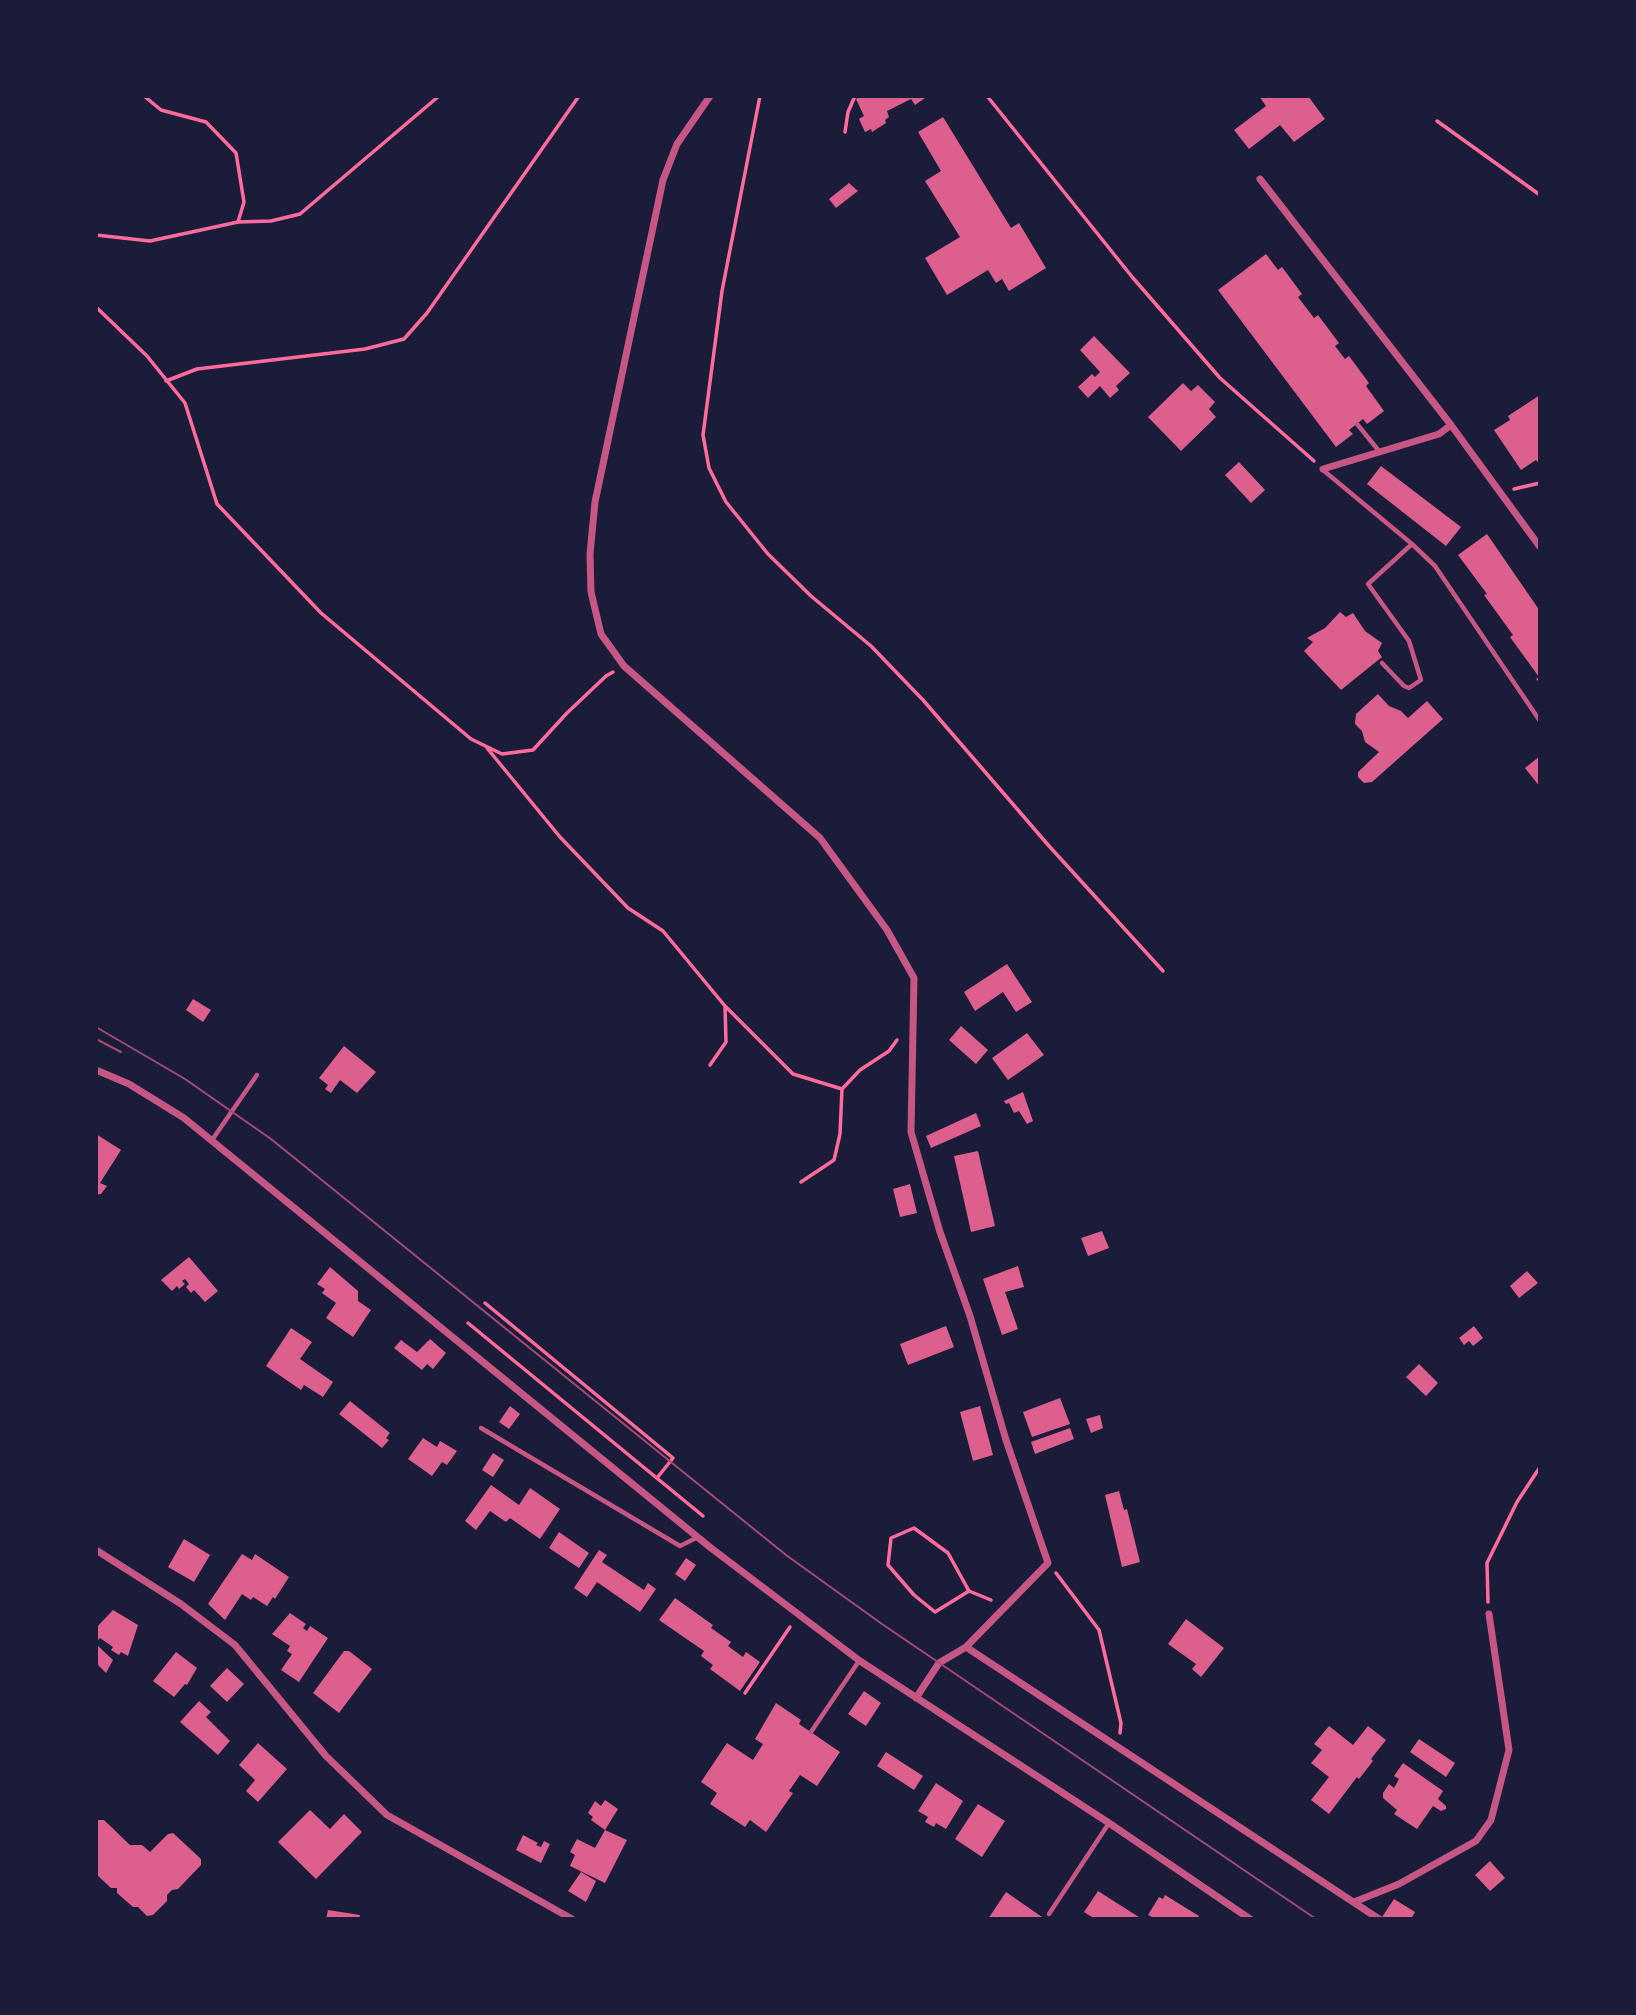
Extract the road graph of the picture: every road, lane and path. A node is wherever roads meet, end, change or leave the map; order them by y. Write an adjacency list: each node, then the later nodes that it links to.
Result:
1 (144, 96): 12 (path)
2 (439, 96): 12 (path)
3 (579, 96): 15 (path)
4 (710, 96): 23 (street)
5 (760, 96): 26 (path)
6 (855, 96): 9 (path)
7 (987, 96): 19 (path)
8 (1437, 121): 11 (path)
9 (845, 132)
10 (1260, 179): 17 (street)
11 (1540, 195)
12 (238, 222): 13 (path)
13 (96, 235)
14 (96, 307): 15 (path)
15 (166, 381): 25 (path)
16 (1357, 424): 18 (lane)
17 (1451, 425): 18 (street); 21 (street)
18 (1379, 451): 19 (street)
19 (1323, 469): 20 (lane)
20 (1412, 544): 22 (lane); 24 (lane)
21 (1540, 547)
22 (1382, 663)
23 (624, 666): 25 (path); 43 (street)
24 (1540, 721)
25 (485, 746): 27 (path)
26 (1163, 971)
27 (725, 1006): 29 (path); 32 (path)
28 (889, 1051): 32 (path)
29 (710, 1065)
30 (96, 1070): 33 (street)
31 (257, 1075): 33 (lane)
32 (842, 1089): 34 (path)
33 (212, 1140): 41 (street)
34 (801, 1182)
35 (485, 1303): 39 (path)
36 (468, 1323): 39 (path)
37 (481, 1428): 41 (lane)
38 (1540, 1467): 46 (path)
39 (657, 1478): 40 (path)
40 (703, 1517)
41 (698, 1537): 49 (street)
42 (96, 1550): 57 (street)
43 (1048, 1563): 45 (street); 53 (path)
44 (969, 1591): 44 (path); 45 (path)
45 (1006, 1606): 48 (street)
46 (1489, 1614): 55 (street)
47 (791, 1625): 50 (path)
48 (966, 1647): 51 (street); 53 (street)
49 (860, 1661): 51 (street); 52 (lane)
50 (745, 1693)
51 (916, 1698): 54 (street)
52 (811, 1732)
53 (1117, 1746): 55 (street)
54 (1109, 1823): 56 (lane); 58 (street)
55 (1354, 1902): 59 (street)
56 (1049, 1914)
57 (572, 1919)
58 (1250, 1919)
59 (1379, 1919)

